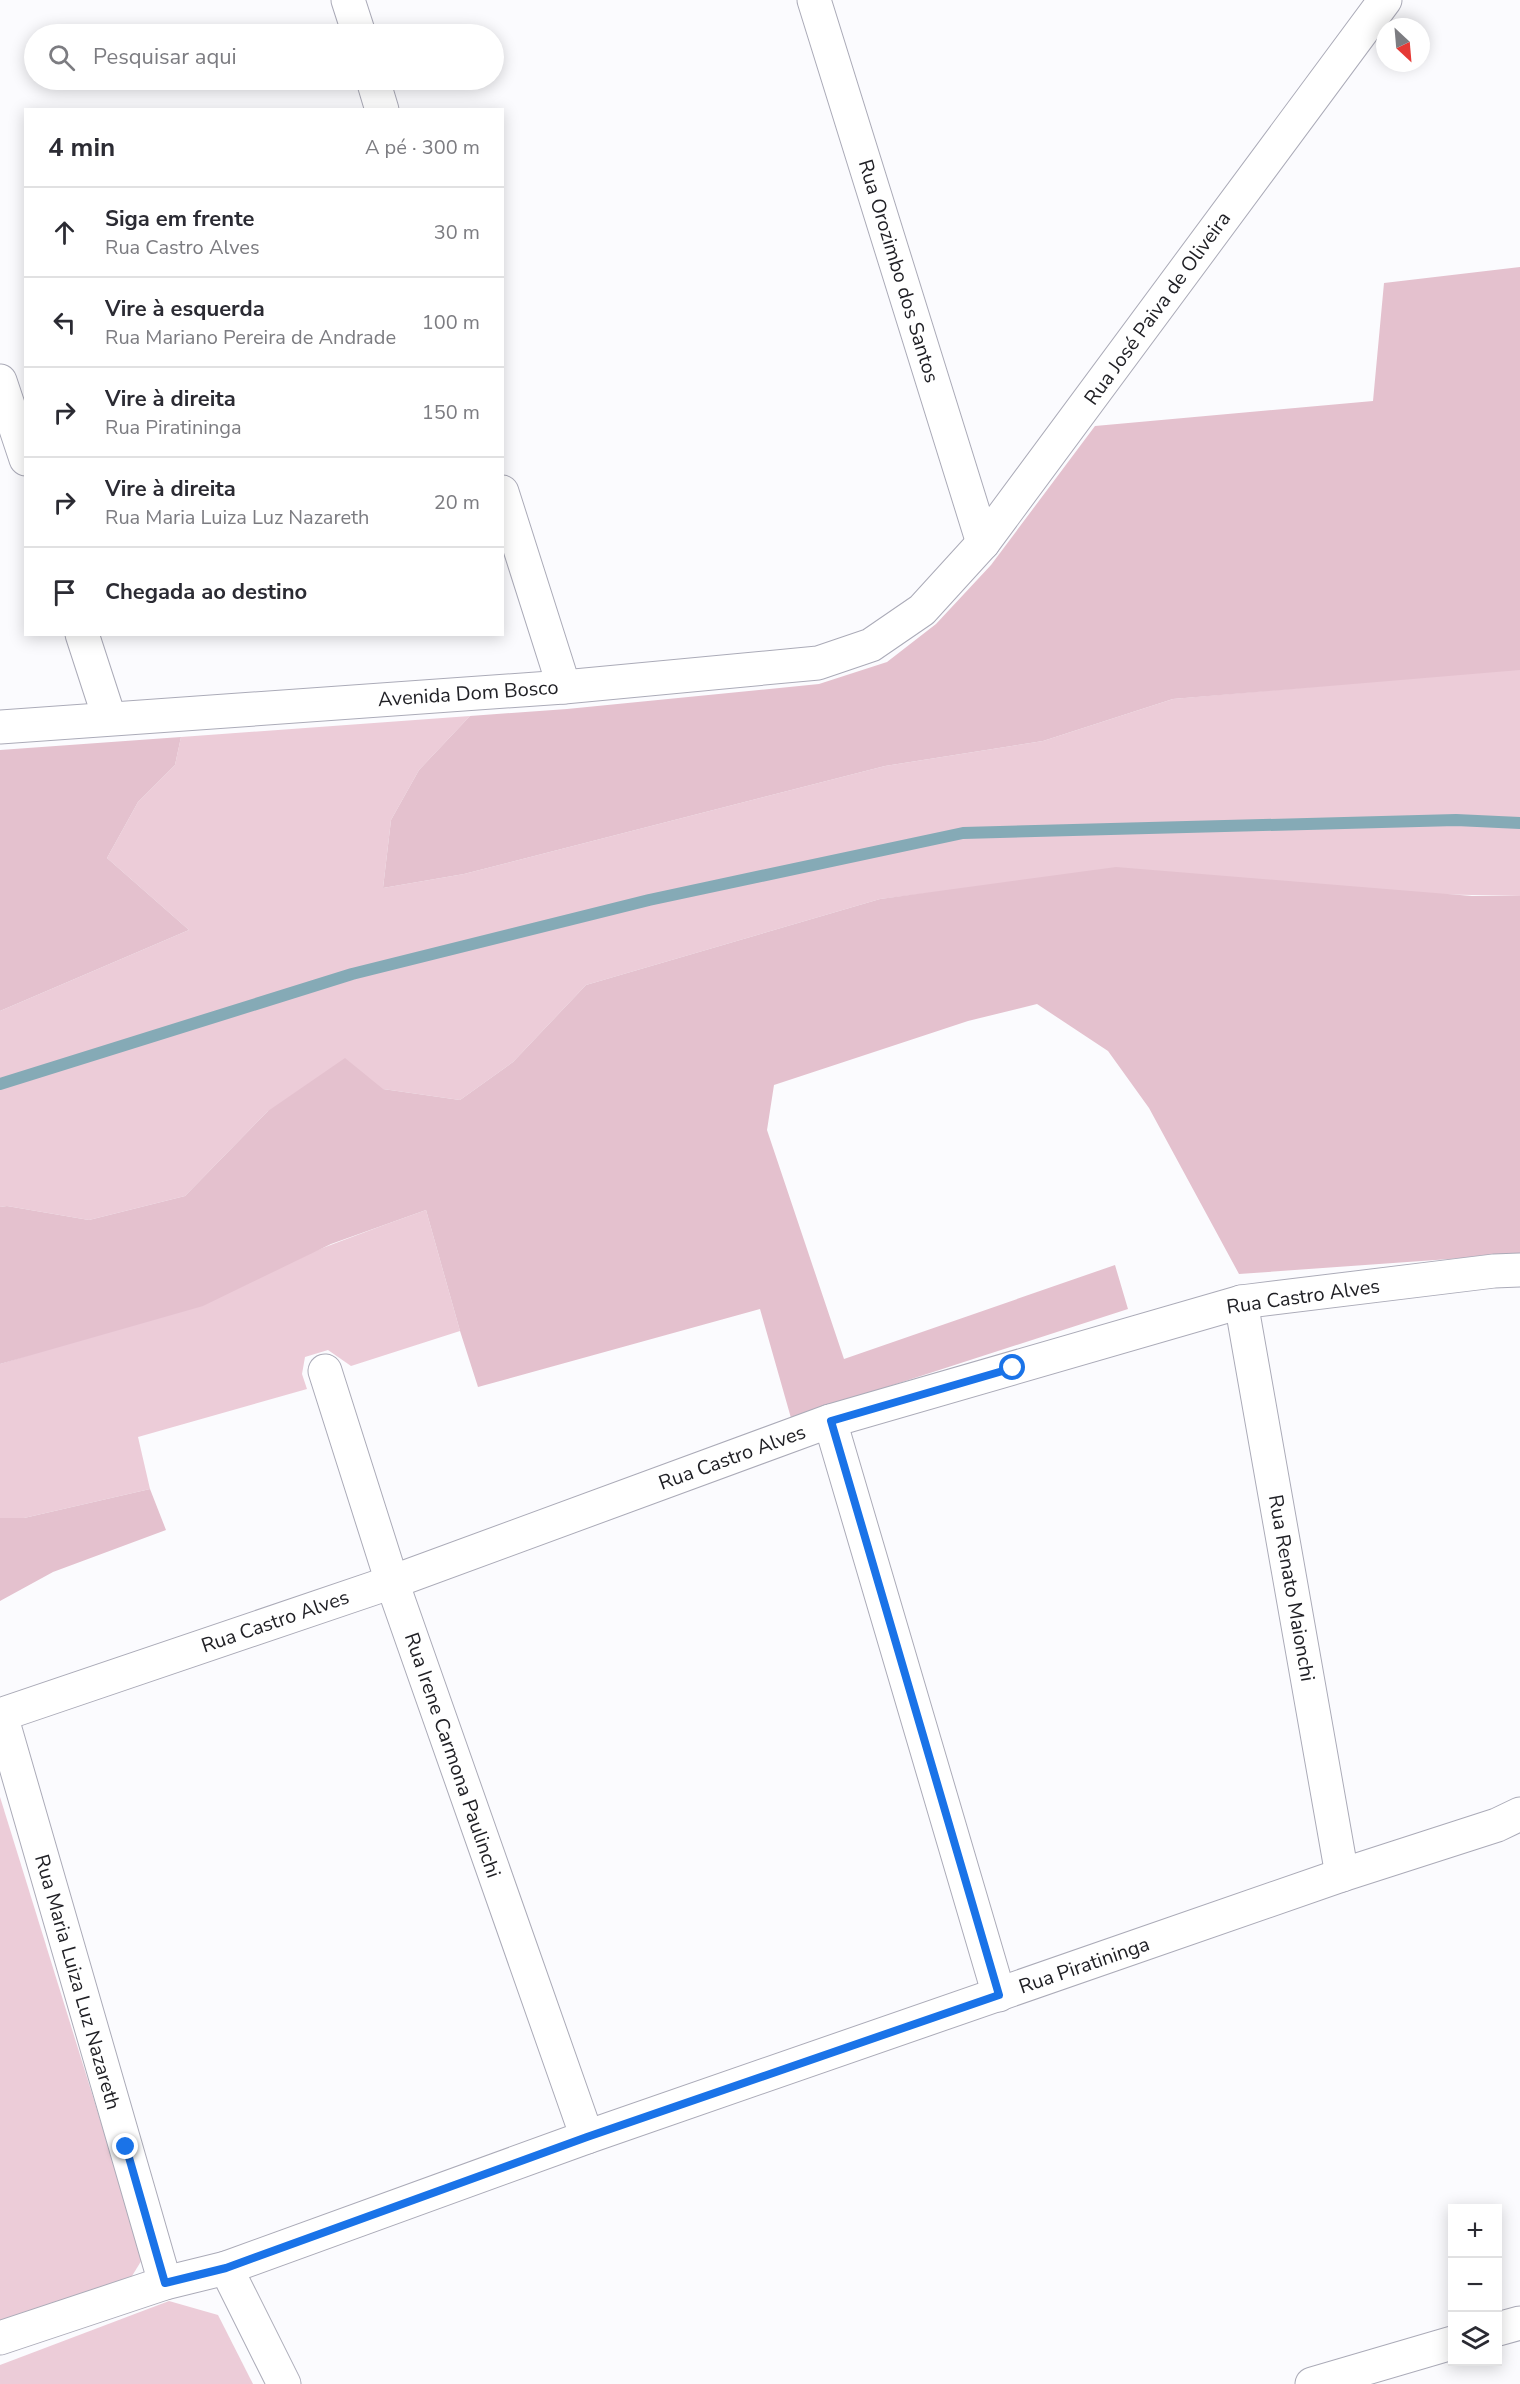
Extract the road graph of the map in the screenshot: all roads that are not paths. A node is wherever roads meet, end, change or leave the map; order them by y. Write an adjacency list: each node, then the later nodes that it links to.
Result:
1 (348, 0): 4 (street)
2 (814, 0): 10 (street, Rua Orozimbo dos Santos)
3 (1384, 0): 10 (street, Rua José Paiva de Oliveira)
4 (356, 24)
5 (376, 90): 6 (street)
6 (381, 108)
7 (0, 381): 8 (street)
8 (24, 453)
9 (504, 498): 13 (street)
10 (984, 543): 11 (street, Rua José Paiva de Oliveira)
11 (922, 610): 13 (street, Avenida Dom Bosco)
12 (83, 636): 14 (street)
13 (564, 687): 14 (street, Avenida Dom Bosco)
14 (109, 717): 15 (street, Avenida Dom Bosco)
15 (0, 727)
16 (1520, 1270): 17 (street, Rua Castro Alves)
17 (1241, 1302): 19 (street, Rua Castro Alves); 23 (street, Rua Renato Maionchi)
18 (324, 1371): 20 (street, Rua Irene Carmona Paulinchi)
19 (831, 1421): 20 (street, Rua Castro Alves); 24 (street)
20 (392, 1582): 21 (street, Rua Castro Alves); 25 (street, Rua Irene Carmona Paulinchi)
21 (0, 1715): 27 (street, Rua Maria Luiza Luz Nazareth)
22 (1520, 1814): 23 (street, Rua Piratininga)
23 (1342, 1875): 24 (street, Rua Piratininga)
24 (999, 1995): 25 (street, Rua Piratininga)
25 (587, 2137): 26 (street, Rua Piratininga)
26 (226, 2268): 27 (street, Rua Piratininga); 32 (street)
27 (165, 2283): 30 (street, Rua Piratininga)
28 (1520, 2323): 29 (street)
29 (1502, 2328)
30 (0, 2338)
31 (1448, 2344): 33 (street)
32 (284, 2384)
33 (1312, 2384)

